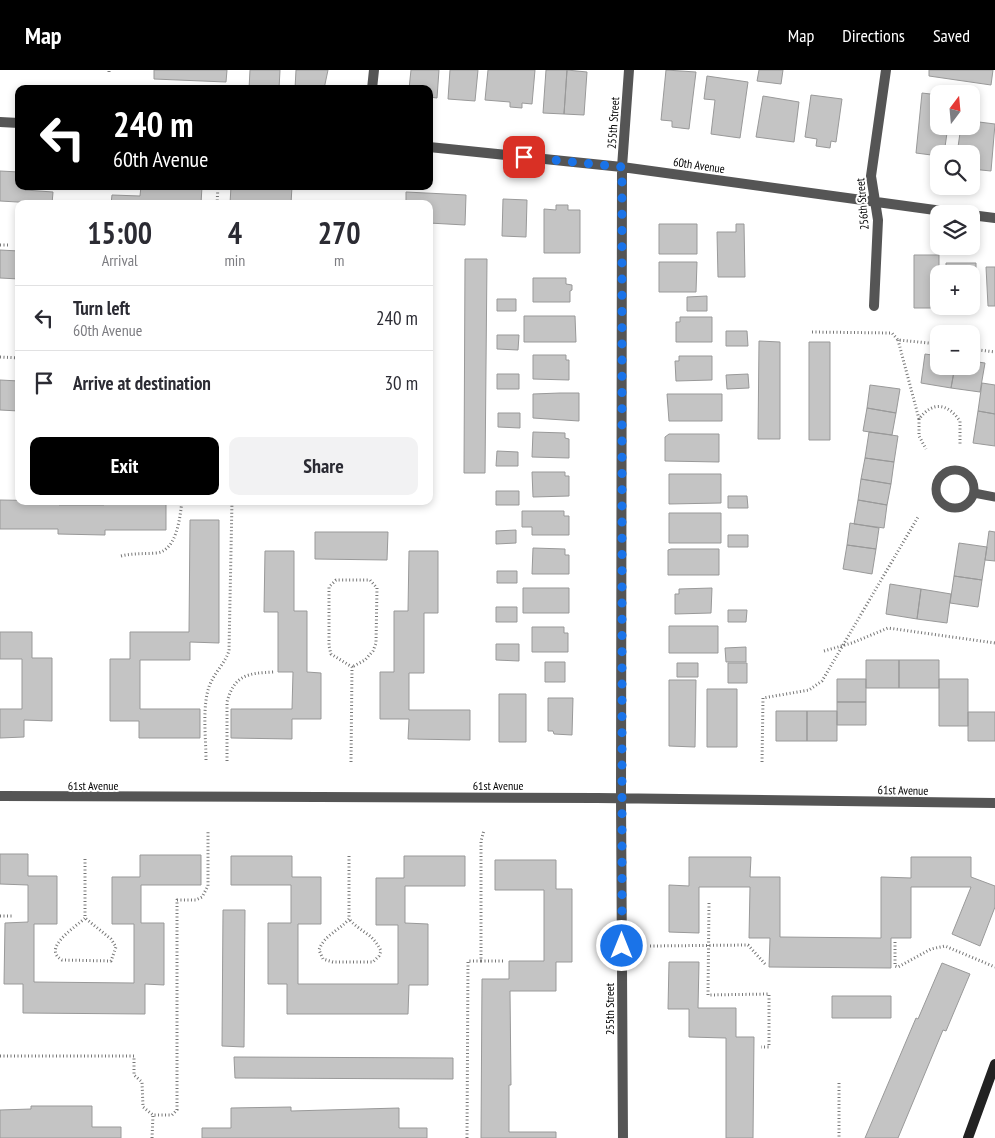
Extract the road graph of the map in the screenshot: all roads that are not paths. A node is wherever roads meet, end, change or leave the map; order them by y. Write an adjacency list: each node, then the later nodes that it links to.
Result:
1 (374, 70): 4 (street)
2 (629, 70): 8 (street, 255th Street)
3 (886, 70): 9 (street, 256th Street)
4 (372, 85)
5 (0, 122): 6 (street)
6 (15, 123)
7 (433, 147): 8 (street, 60th Avenue)
8 (622, 167): 9 (street, 60th Avenue); 17 (street, 255th Street)
9 (874, 201): 10 (street, 60th Avenue); 13 (street, 256th Street)
10 (930, 209)
11 (980, 216): 12 (street)
12 (995, 218)
13 (874, 306)
14 (974, 493): 14 (lane); 15 (lane)
15 (995, 497)
16 (0, 796): 17 (street, 61st Avenue)
17 (621, 798): 18 (street, 61st Avenue); 20 (street, 255th Street)
18 (995, 803)
19 (995, 1064): 21 (main road)
20 (623, 1138)
21 (968, 1138)

